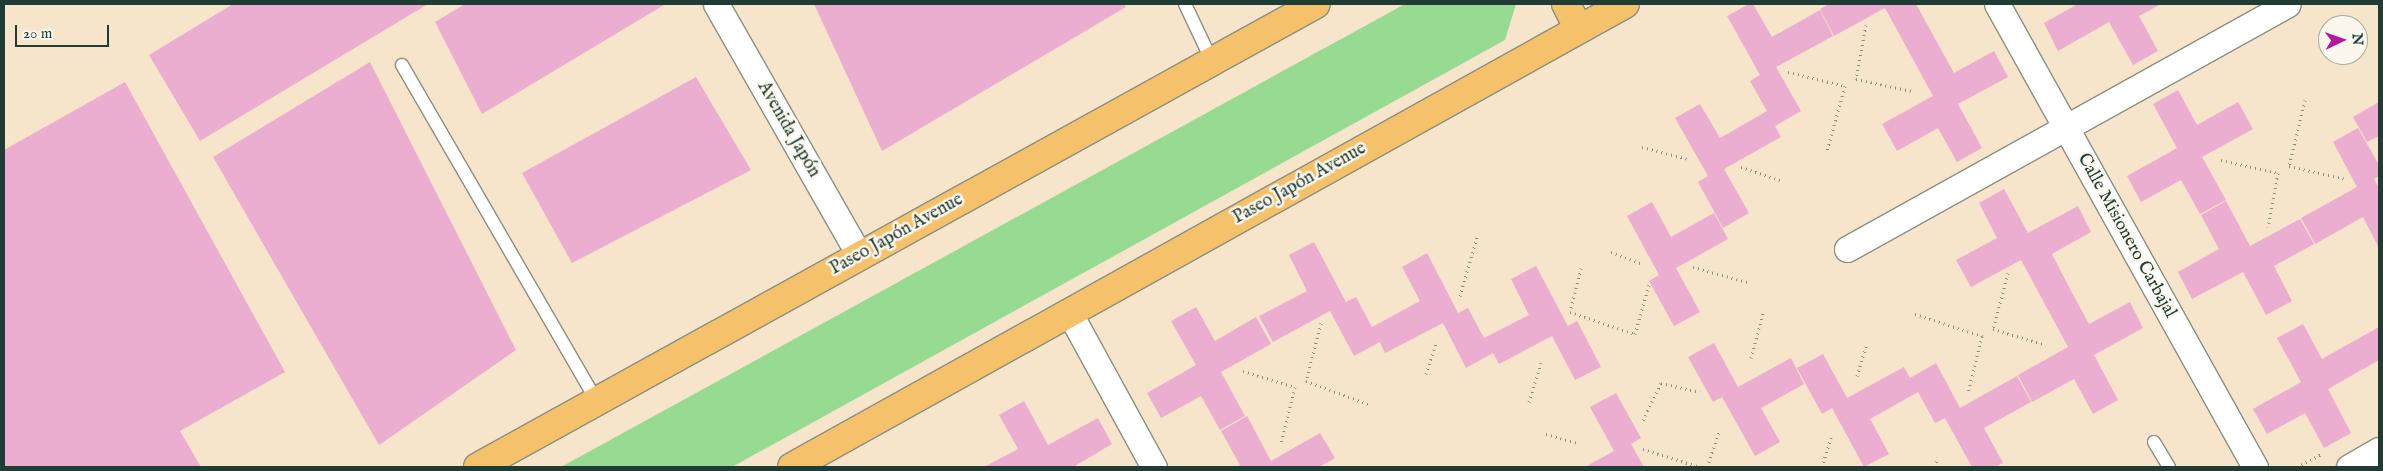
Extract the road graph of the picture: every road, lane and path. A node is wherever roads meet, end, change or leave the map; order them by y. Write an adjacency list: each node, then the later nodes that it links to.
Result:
1 (716, 4): 27 (street, Avenida Japón)
2 (1185, 4): 10 (lane)
3 (1316, 4): 10 (main road, Paseo Japón Avenue)
4 (1566, 4): 9 (main road)
5 (1625, 4): 9 (main road, Paseo Japón Avenue)
6 (1997, 4): 15 (street, Calle Misionero Carbajal)
7 (2288, 4): 15 (street)
8 (1866, 25): 13 (path)
9 (1580, 29): 35 (main road, Paseo Japón Avenue)
10 (1212, 61): 27 (main road, Paseo Japón Avenue)
11 (402, 65): 49 (lane)
12 (1788, 72): 17 (path)
13 (1912, 91)
14 (2305, 100): 21 (path)
15 (2066, 127): 25 (street); 70 (street, Calle Misionero Carbajal)
16 (1642, 147): 18 (path)
17 (1827, 151)
18 (1688, 159)
19 (2221, 160): 23 (path)
20 (1741, 167): 22 (path)
21 (2346, 179)
22 (1780, 180)
23 (2268, 227)
24 (1477, 237): 34 (path)
25 (1847, 249)
26 (1611, 252): 28 (path)
27 (860, 256): 49 (main road, Paseo Japón Avenue)
28 (1643, 264)
29 (1693, 267): 32 (path)
30 (1581, 268): 33 (path)
31 (2008, 273): 41 (path)
32 (1747, 282)
33 (1649, 285)
34 (1460, 296)
35 (1069, 312): 63 (main road, Paseo Japón Avenue); 64 (street)
36 (1764, 313): 42 (path)
37 (1915, 314): 48 (path)
38 (1321, 323): 51 (path)
39 (1436, 343): 45 (path)
40 (1868, 343): 46 (path)
41 (2046, 345)
42 (1751, 358)
43 (1541, 363): 50 (path)
44 (1243, 371): 57 (path)
45 (1426, 374)
46 (1857, 376)
47 (1700, 392): 52 (path)
48 (1968, 393)
49 (597, 402): 62 (main road, Paseo Japón Avenue)
50 (1529, 402)
51 (1371, 405)
52 (1643, 420)
53 (1720, 430): 66 (path)
54 (1546, 434): 58 (path)
55 (1831, 437): 67 (path)
56 (2154, 442): 69 (lane)
57 (1281, 443)
58 (1580, 444)
59 (1643, 449): 65 (path)
60 (2379, 450): 71 (street)
61 (1938, 457): 68 (path)
62 (478, 467)
63 (792, 467)
64 (1154, 467)
65 (1700, 467)
66 (1707, 467)
67 (1822, 467)
68 (1935, 467)
69 (2169, 467)
70 (2255, 467)
71 (2349, 467)

